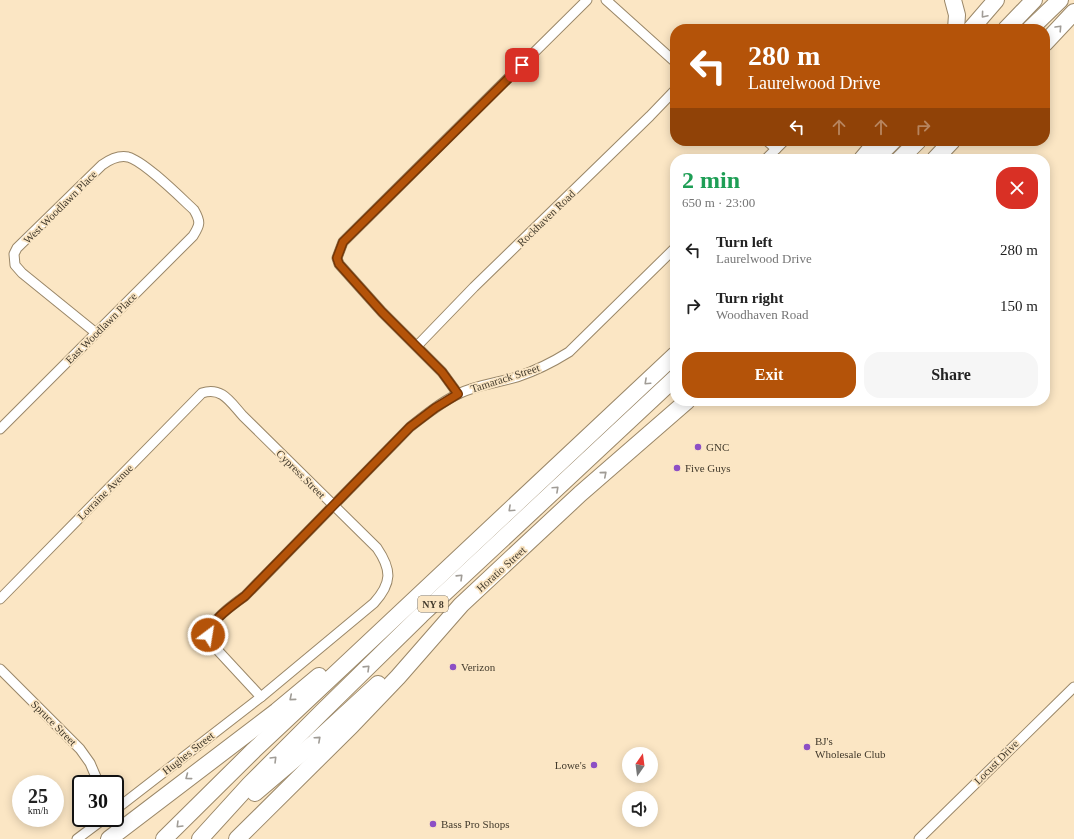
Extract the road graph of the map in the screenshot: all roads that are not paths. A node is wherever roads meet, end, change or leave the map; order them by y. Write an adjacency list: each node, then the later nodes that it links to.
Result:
1 (587, 0): 30 (street)
2 (606, 0): 13 (street)
3 (953, 0): 8 (highway)
4 (996, 0): 9 (highway, one-way to 9)
5 (1034, 0): 10 (highway)
6 (1060, 0): 11 (highway)
7 (1074, 12): 12 (highway, one-way to 7)
8 (956, 24)
9 (975, 24)
10 (1011, 24)
11 (1035, 24)
12 (1050, 38)
13 (670, 58)
14 (670, 95): 30 (street, Rockhaven Road)
15 (773, 146): 21 (street)
16 (779, 146): 21 (street)
17 (873, 146): 23 (highway)
18 (888, 146): 24 (highway)
19 (913, 146): 25 (highway)
20 (947, 146): 26 (highway)
21 (776, 149): 22 (street)
22 (771, 154)
23 (866, 154)
24 (880, 154)
25 (905, 154)
26 (940, 154)
27 (122, 157): 29 (street, East Woodlawn Place); 29 (street, West Woodlawn Place)
28 (670, 253): 34 (street, Tamarack Street)
29 (96, 333): 36 (street, East Woodlawn Place)
30 (417, 346): 34 (street)
31 (670, 360): 39 (highway, NY 8, one-way to 39)
32 (670, 383): 48 (highway, NY 8, one-way to 32)
33 (212, 391): 37 (street, Cypress Street); 38 (street, Lorraine Avenue)
34 (458, 394): 37 (street, Tamarack Street)
35 (681, 406): 40 (highway, Horatio Street, one-way to 35)
36 (0, 429)
37 (333, 505): 43 (street, Tamarack Street); 43 (street, Cypress Street)
38 (0, 599)
39 (399, 614): 50 (highway, one-way to 50); 51 (highway, NY 8, one-way to 51)
40 (434, 636): 45 (highway, Horatio Street); 48 (highway, one-way to 40)
41 (0, 669): 44 (street, Spruce Street)
42 (1074, 687): 54 (street, Locust Drive)
43 (261, 697): 46 (street, Hughes Street)
44 (95, 775)
45 (281, 796): 52 (highway); 53 (highway)
46 (124, 803)
47 (93, 827): 49 (street)
48 (202, 838)
49 (77, 839)
50 (109, 839)
51 (164, 839)
52 (237, 839)
53 (250, 839)
54 (919, 839)

